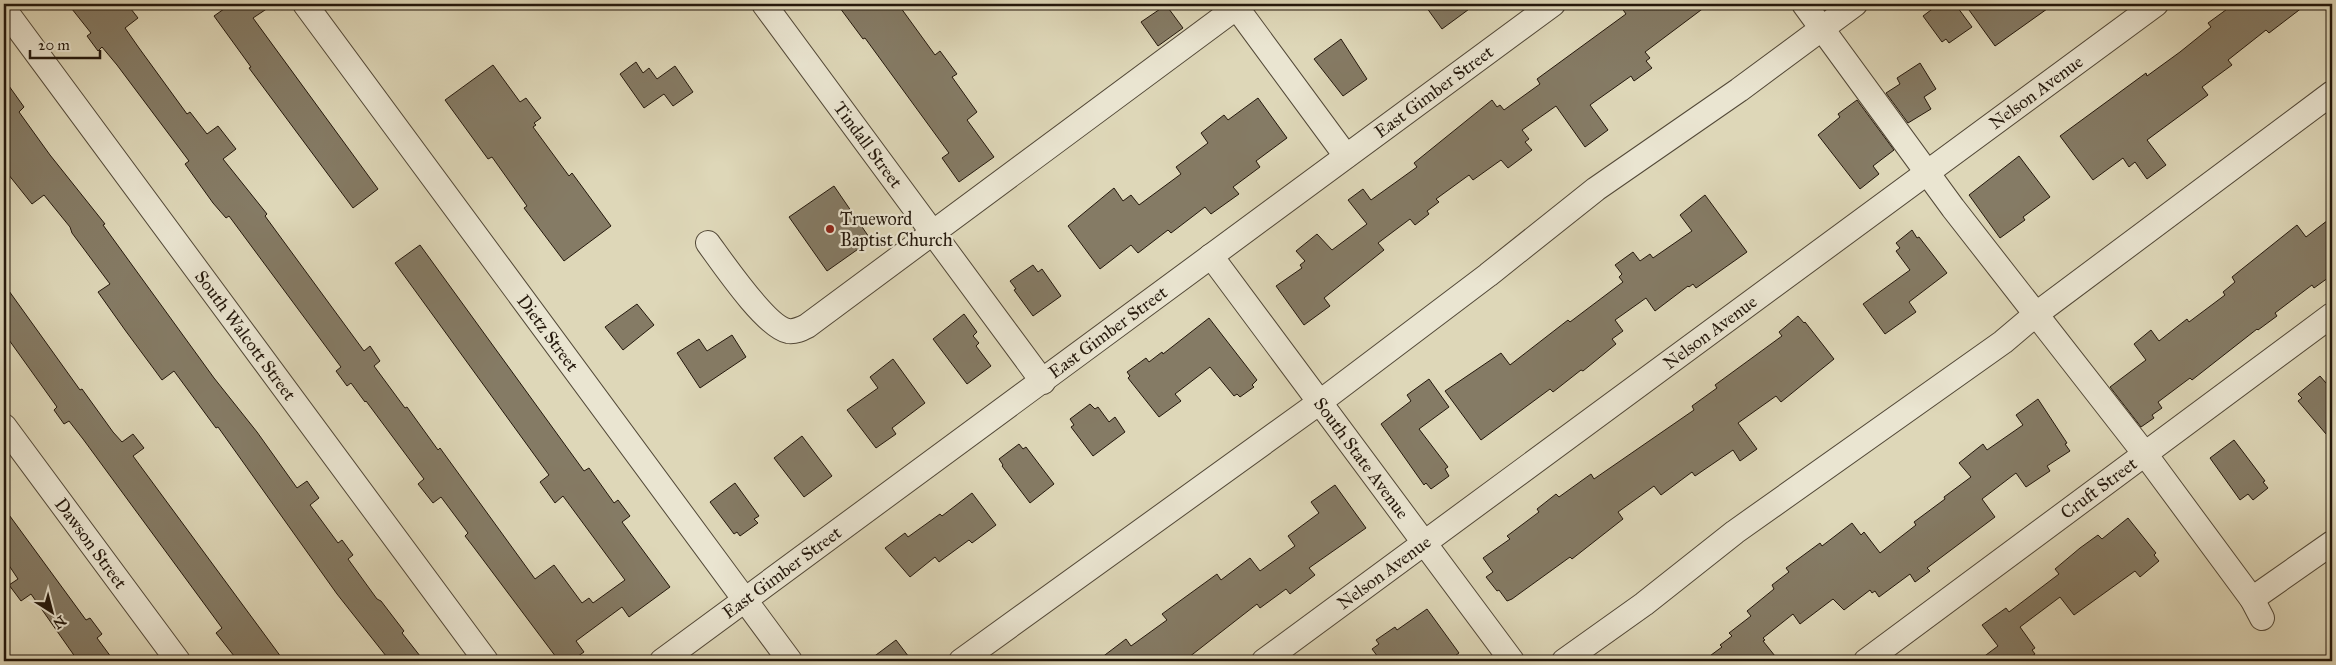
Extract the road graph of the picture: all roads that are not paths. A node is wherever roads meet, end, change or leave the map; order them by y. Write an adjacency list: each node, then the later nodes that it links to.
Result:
1 (305, 4): 24 (street, Dietz Street)
2 (764, 4): 13 (street, Tindall Street)
3 (1553, 4): 11 (street, East Gimber Street)
4 (1804, 4): 9 (street)
5 (1855, 4): 9 (street)
6 (2156, 4): 12 (street, Nelson Avenue)
7 (1237, 5): 11 (street); 13 (street)
8 (4, 9): 26 (street, South Walcott Street)
9 (1822, 28): 12 (street); 19 (street)
10 (2332, 93): 16 (street)
11 (1346, 156): 15 (street, East Gimber Street)
12 (1928, 171): 16 (street); 22 (street, Nelson Avenue)
13 (933, 234): 14 (street); 18 (street, Tindall Street)
14 (708, 243)
15 (1211, 256): 18 (street, East Gimber Street); 19 (street, South State Avenue)
16 (2035, 315): 21 (street); 32 (street)
17 (2332, 315): 21 (street, Cruft Street)
18 (1043, 382): 24 (street, East Gimber Street)
19 (1320, 402): 22 (street, South State Avenue); 29 (street)
20 (4, 426): 25 (street, Dawson Street)
21 (2145, 454): 23 (street); 33 (street, Cruft Street)
22 (1424, 543): 30 (street, Nelson Avenue); 31 (street, South State Avenue)
23 (2332, 543)
24 (745, 601): 27 (street, East Gimber Street); 28 (street, Dietz Street)
25 (178, 661)
26 (486, 661)
27 (662, 661)
28 (790, 661)
29 (961, 661)
30 (1264, 661)
31 (1512, 661)
32 (1564, 661)
33 (1866, 661)

